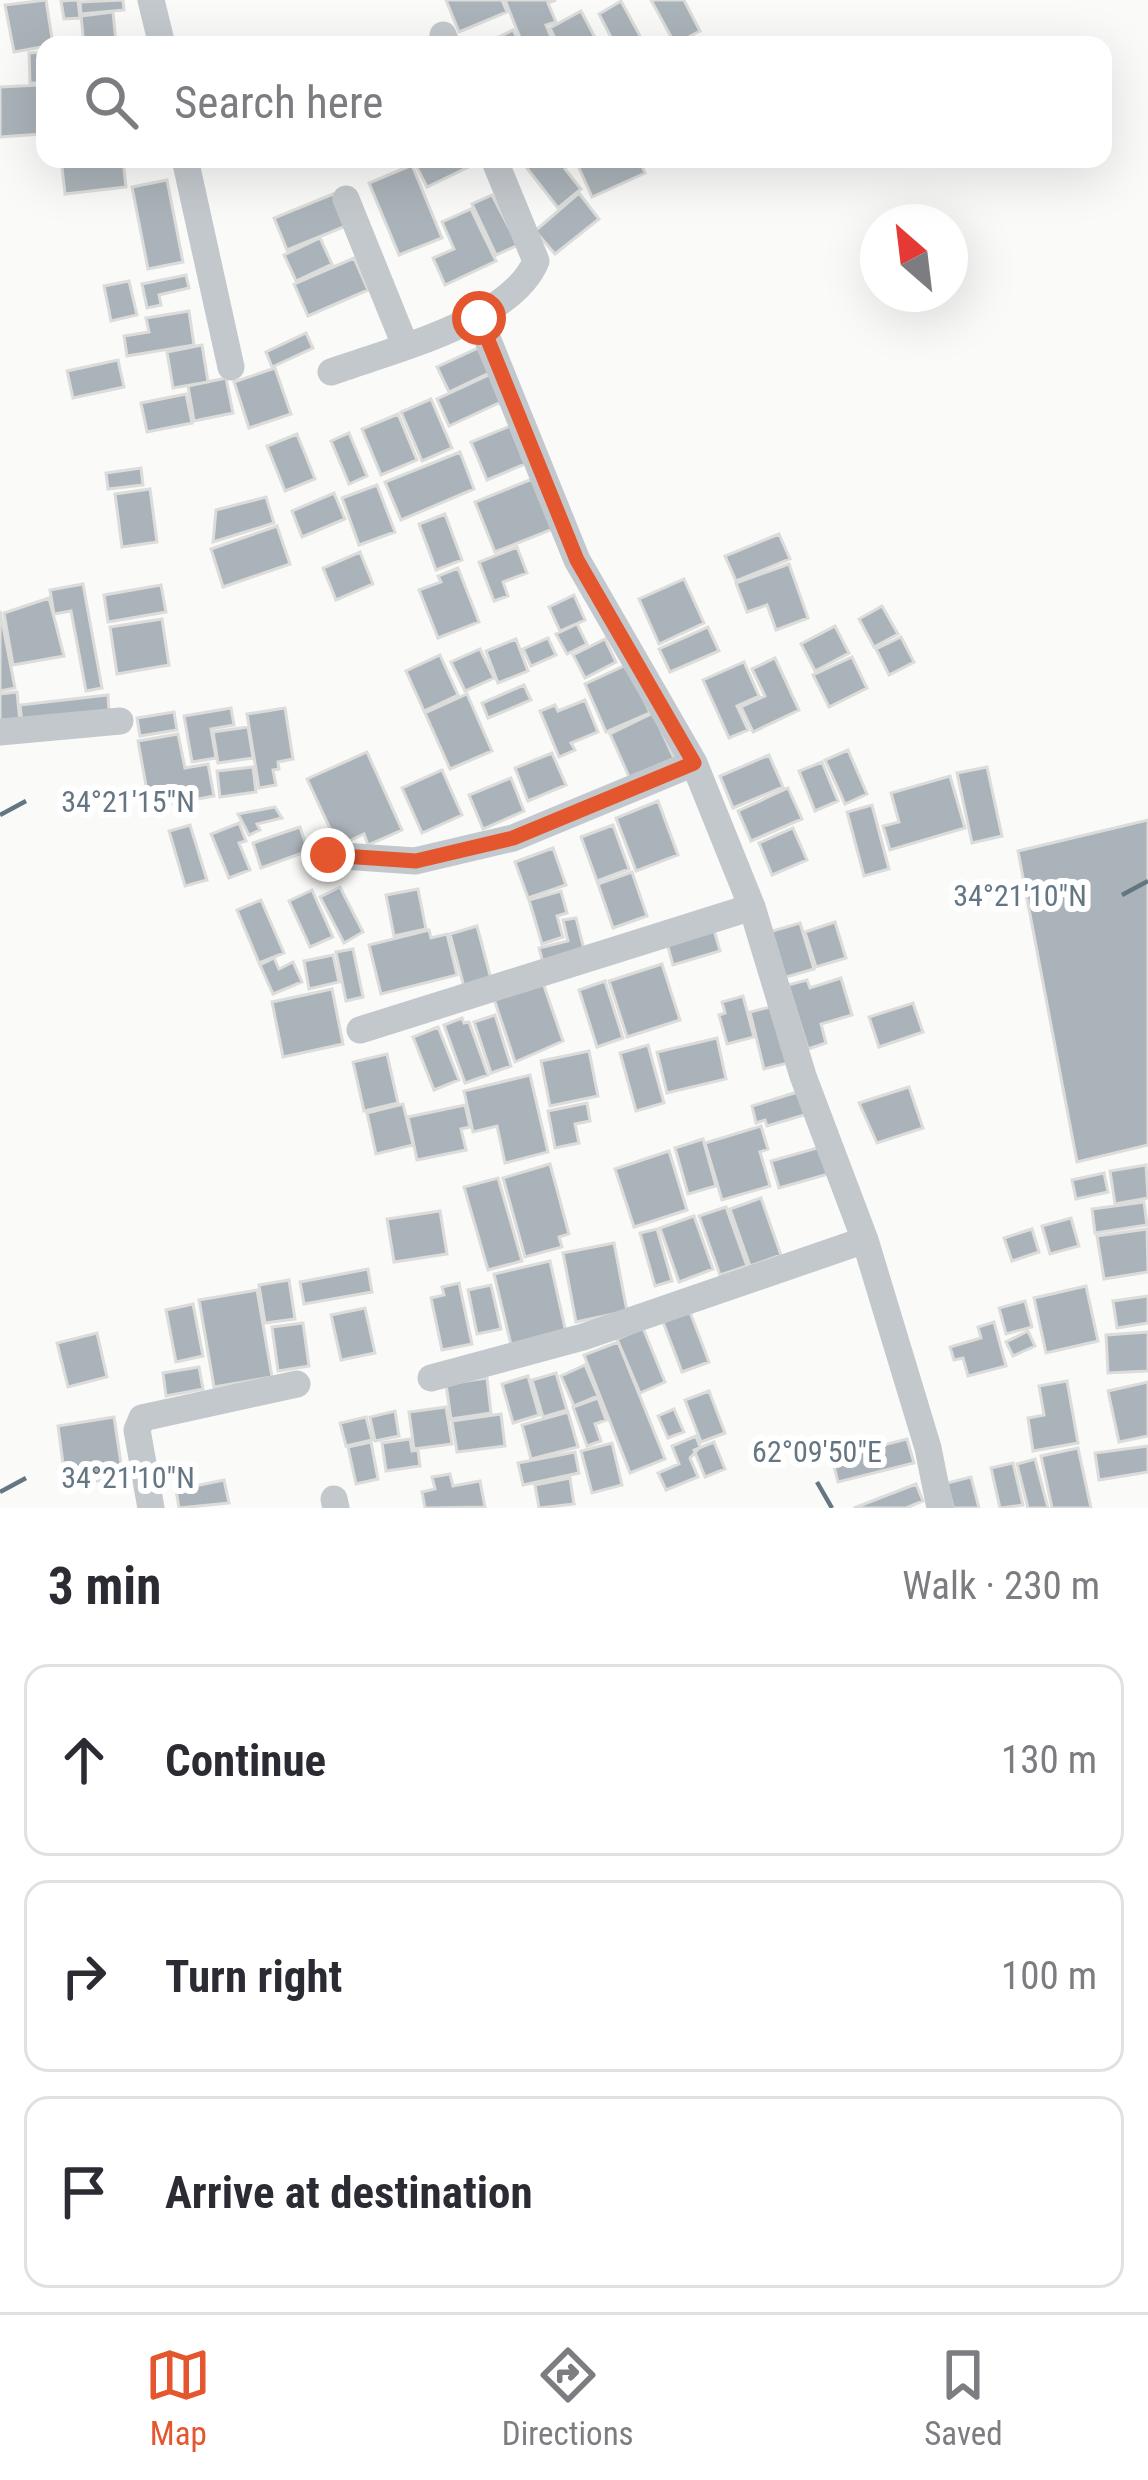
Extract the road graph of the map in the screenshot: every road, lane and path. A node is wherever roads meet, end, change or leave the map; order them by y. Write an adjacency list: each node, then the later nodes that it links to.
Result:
1 (151, 0): 2 (street)
2 (160, 36)
3 (187, 168): 8 (street)
4 (498, 168): 6 (street)
5 (346, 200): 7 (street)
6 (479, 318): 7 (street); 12 (street)
7 (405, 345): 9 (street)
8 (231, 367)
9 (331, 372)
10 (120, 721): 11 (street)
11 (0, 732)
12 (694, 763): 13 (street); 14 (street)
13 (328, 855)
14 (752, 907): 15 (street); 16 (street)
15 (360, 1030)
16 (866, 1240): 17 (street); 20 (street)
17 (431, 1378)
18 (297, 1384): 19 (street)
19 (151, 1508)
20 (940, 1508)

